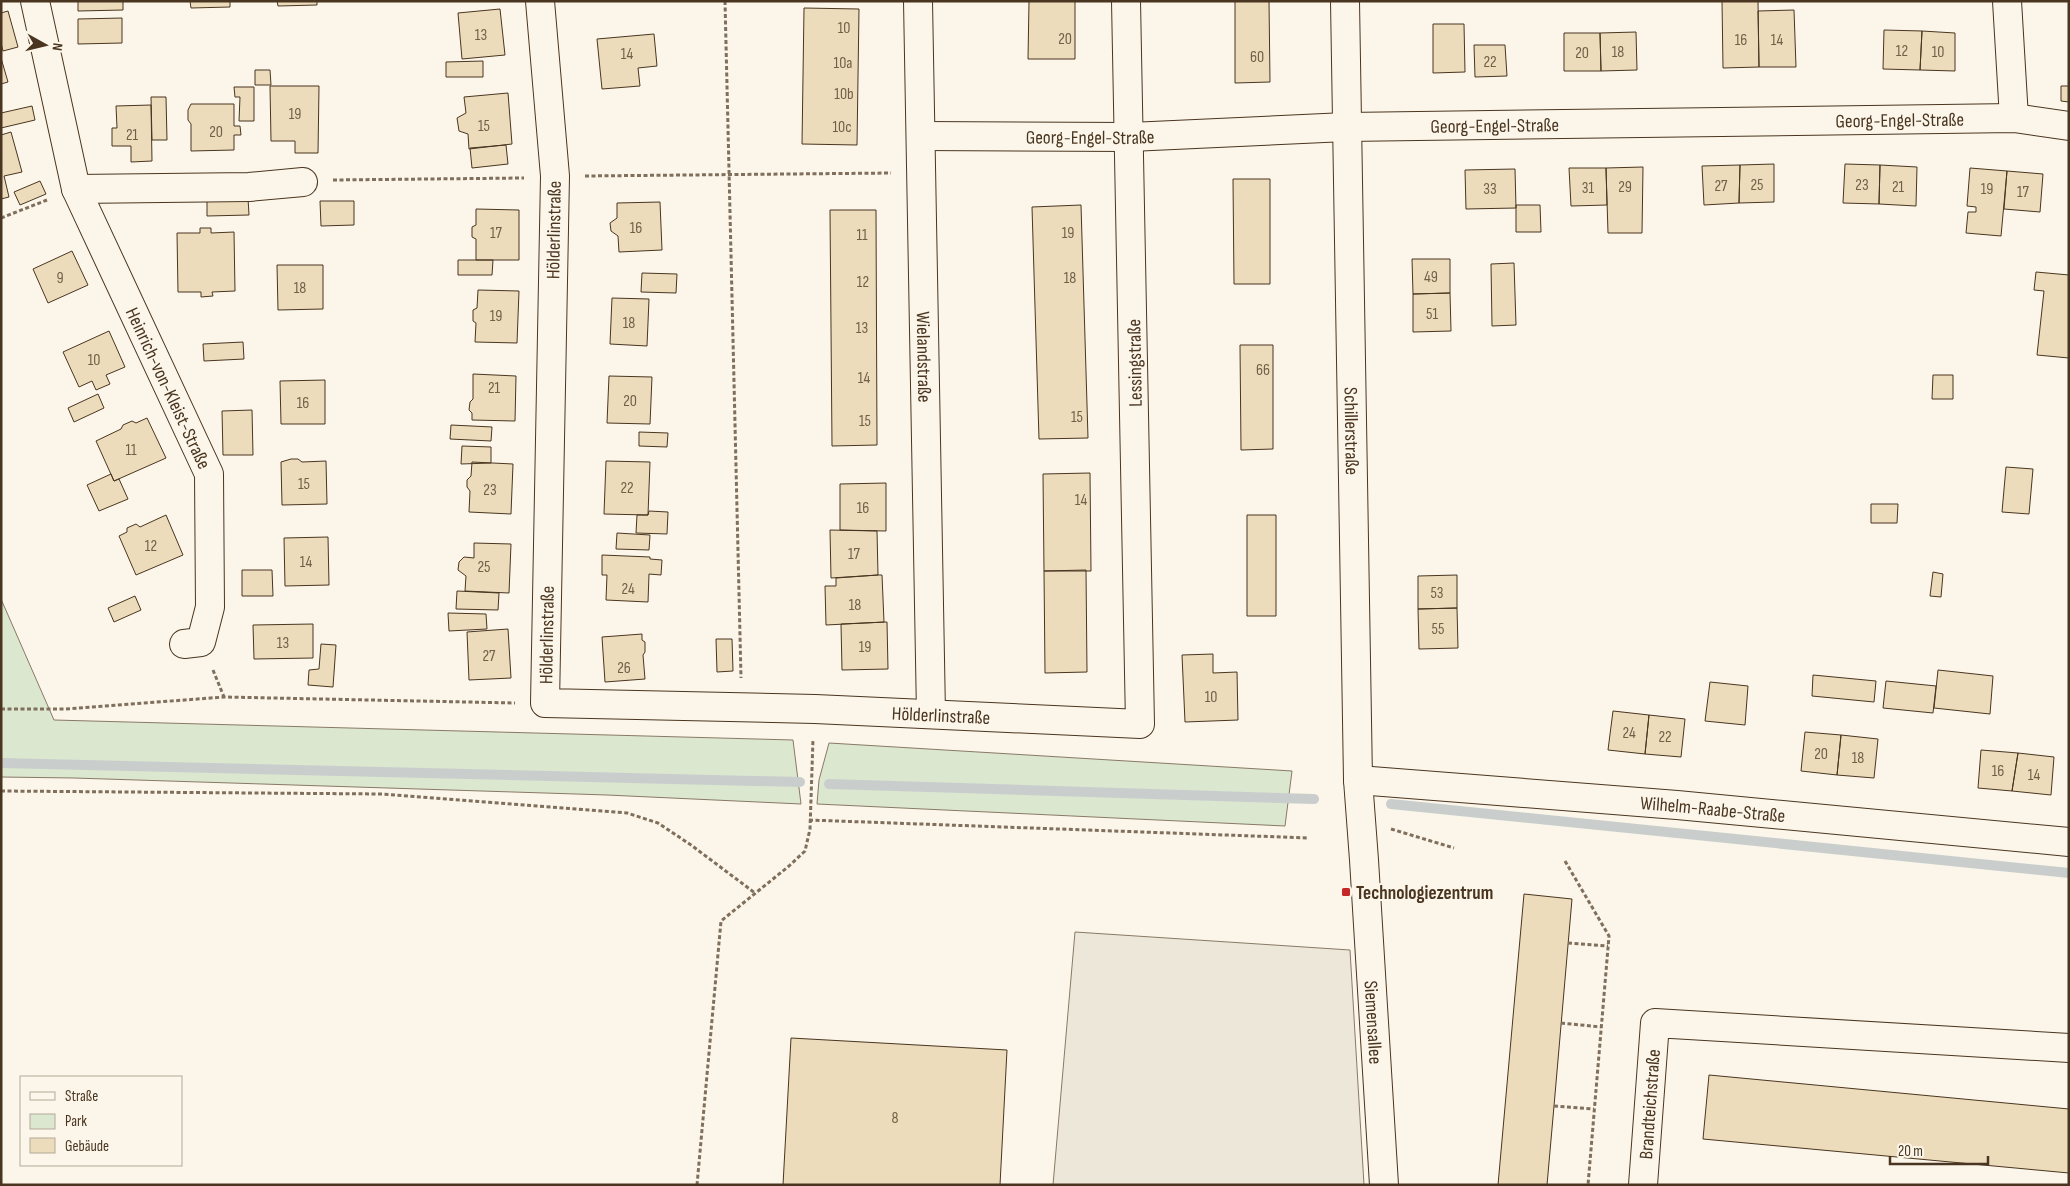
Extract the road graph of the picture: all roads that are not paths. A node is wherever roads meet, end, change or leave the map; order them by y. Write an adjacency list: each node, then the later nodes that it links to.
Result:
1 (35, 1): 13 (street, Heinrich-von-Kleist-Straße)
2 (540, 1): 15 (street, Hölderlinstraße)
3 (918, 1): 10 (street, Wielandstraße)
4 (1126, 1): 11 (street, Lessingstraße)
5 (1345, 1): 8 (street, Schillerstraße)
6 (2007, 1): 7 (street)
7 (2014, 118): 8 (street, Georg-Engel-Straße); 9 (street, Georg-Engel-Straße)
8 (1346, 126): 11 (street, Georg-Engel-Straße); 17 (street, Schillerstraße)
9 (2069, 126)
10 (921, 136): 11 (street, Georg-Engel-Straße); 15 (street, Wielandstraße)
11 (1130, 137): 16 (street, Lessingstraße)
12 (303, 182): 13 (street)
13 (76, 189): 14 (street, Heinrich-von-Kleist-Straße)
14 (184, 644)
15 (932, 714): 16 (street, Hölderlinstraße)
16 (1140, 724)
17 (1358, 780): 18 (street, Wilhelm-Raabe-Straße); 19 (street, Schillerstraße)
18 (2069, 842)
19 (1364, 860): 21 (street, Siemensallee)
20 (2069, 1048): 22 (street, Brandteichstraße)
21 (1384, 1185)
22 (1643, 1185)

